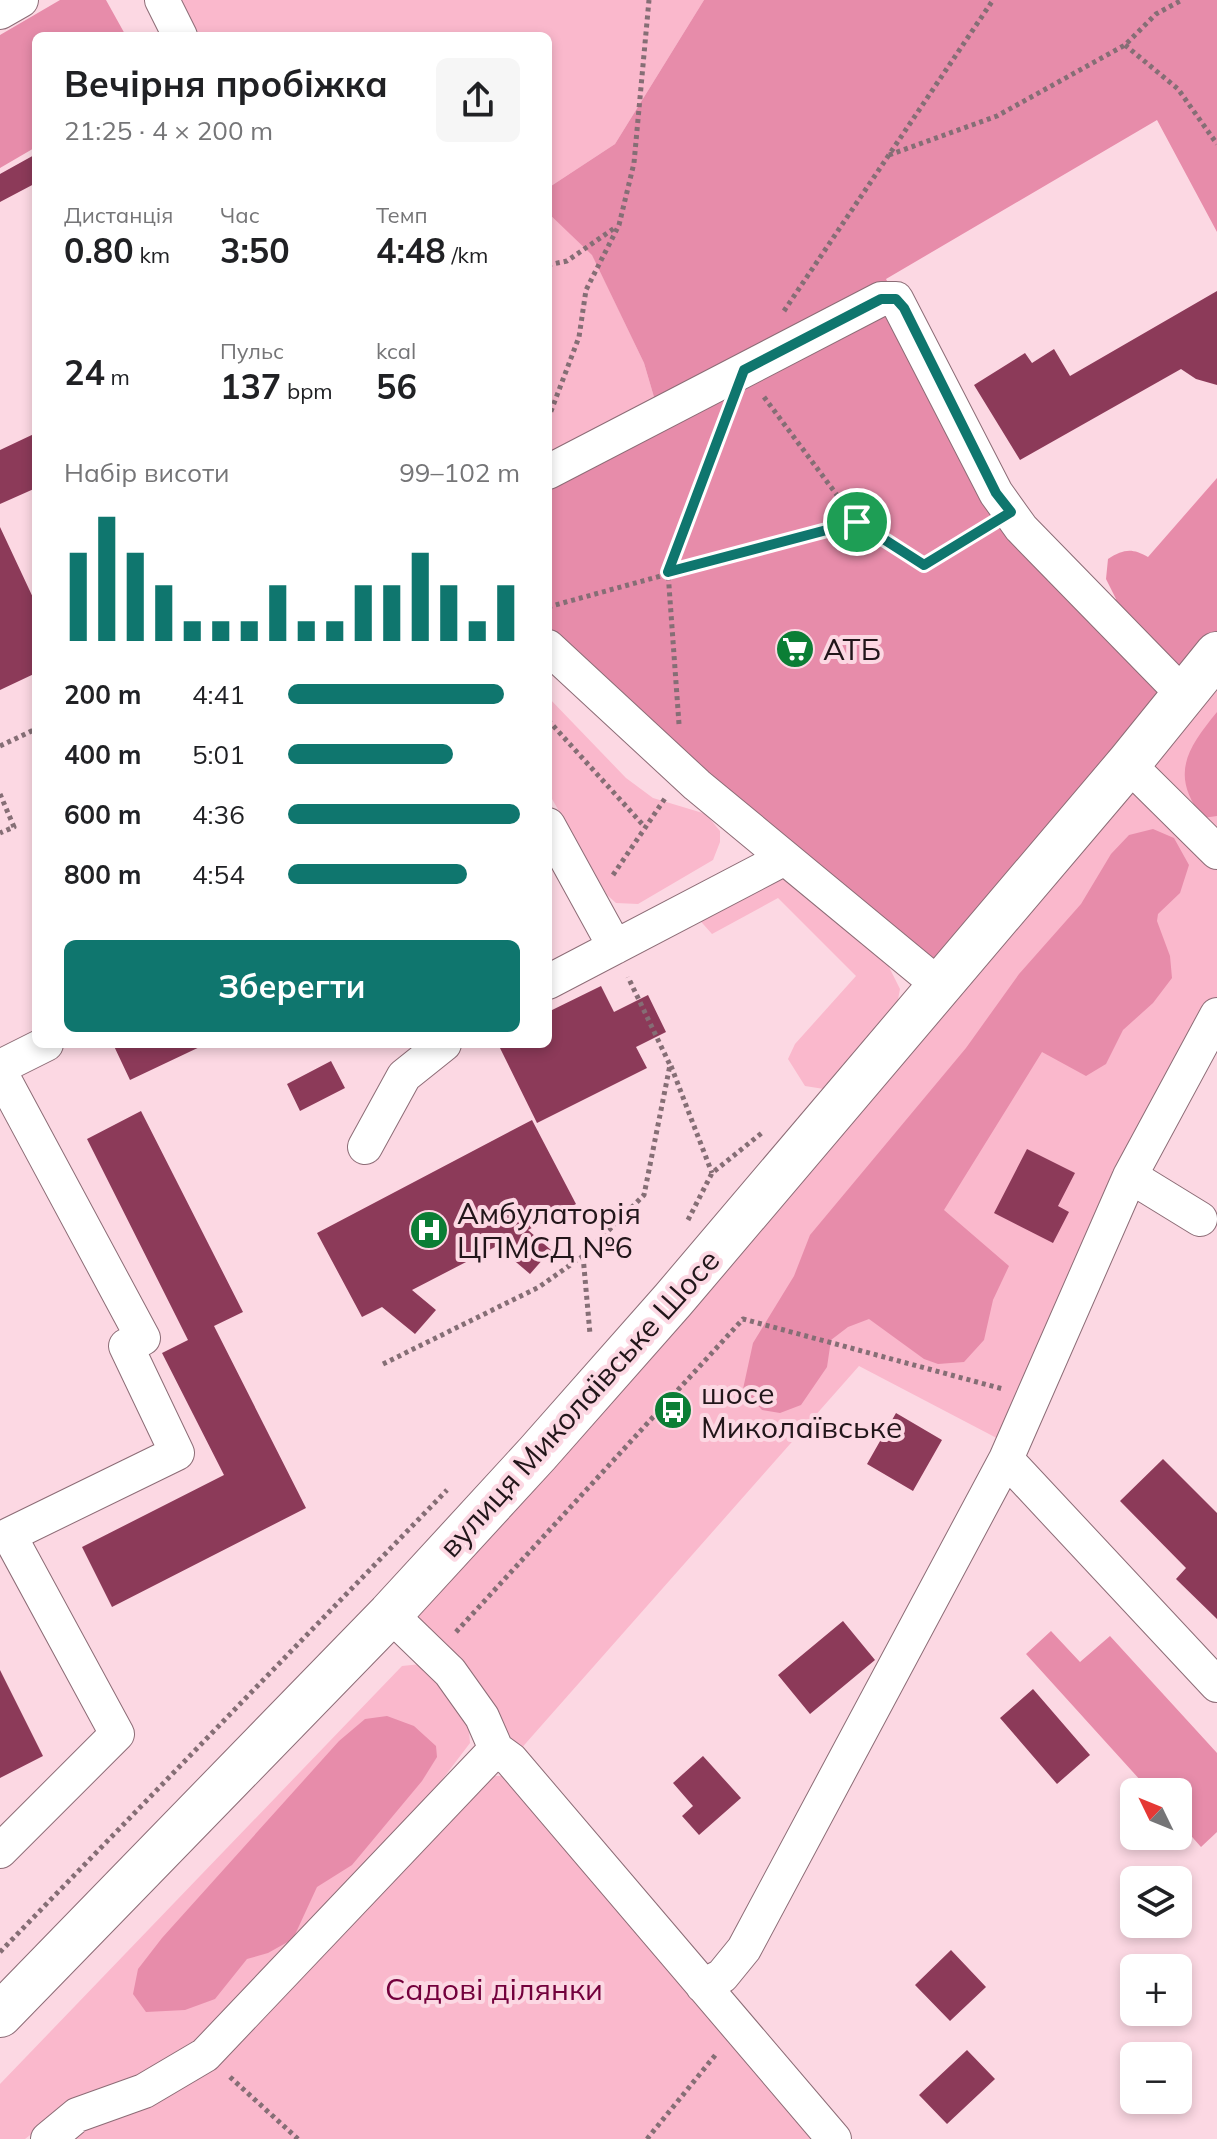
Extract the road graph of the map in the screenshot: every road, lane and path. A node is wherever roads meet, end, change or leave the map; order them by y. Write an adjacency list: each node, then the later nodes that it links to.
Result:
1 (21, 0): 6 (street)
2 (162, 0): 7 (street)
3 (649, 0): 11 (path)
4 (993, 0): 10 (path)
5 (1182, 0): 8 (path)
6 (0, 12)
7 (178, 32)
8 (1125, 45): 9 (path); 10 (path)
9 (1217, 144)
10 (888, 156): 13 (path)
11 (619, 225): 12 (path); 15 (path)
12 (552, 264)
13 (778, 320)
14 (744, 370): 16 (street); 17 (street); 18 (path); 19 (path)
15 (552, 408)
16 (552, 470)
17 (1011, 512): 18 (path); 23 (street)
18 (857, 522): 19 (path)
19 (668, 572): 20 (path); 28 (path)
20 (552, 606)
21 (552, 651): 28 (street)
22 (1217, 654): 23 (main road, вулиця Миколаївське Шосе)
23 (1183, 694): 27 (main road, вулиця Миколаївське Шосе)
24 (552, 724): 30 (path)
25 (32, 731): 26 (path)
26 (0, 746)
27 (1128, 764): 33 (street); 38 (main road, вулиця Миколаївське Шосе)
28 (683, 773): 30 (path); 34 (street)
29 (0, 794): 32 (path)
30 (644, 826): 35 (path)
31 (552, 832): 35 (street)
32 (0, 833)
33 (1217, 852)
34 (783, 859): 36 (street); 38 (street)
35 (591, 901): 36 (street)
36 (615, 947): 37 (street); 42 (path)
37 (552, 980)
38 (940, 986): 54 (main road, вулиця Миколаївське Шосе)
39 (1217, 1015): 46 (street)
40 (39, 1048): 43 (street)
41 (439, 1048): 44 (street)
42 (670, 1065): 45 (path); 48 (path)
43 (0, 1070): 58 (street)
44 (365, 1147)
45 (712, 1173)
46 (1130, 1176): 47 (street); 51 (street)
47 (1200, 1219)
48 (583, 1256): 49 (path); 50 (path)
49 (591, 1339)
50 (383, 1364)
51 (1031, 1397): 52 (street); 55 (path)
52 (1006, 1459): 56 (street); 60 (street)
53 (457, 1479): 59 (path)
54 (390, 1614): 55 (street); 61 (main road, вулиця Миколаївське Шосе)
55 (434, 1656): 57 (street)
56 (1217, 1685)
57 (496, 1749): 60 (street); 63 (street)
58 (0, 1851)
59 (0, 1952)
60 (703, 1986): 62 (street)
61 (0, 2015)
62 (740, 2025): 66 (path); 67 (street)
63 (205, 2055): 64 (street); 65 (path)
64 (48, 2139)
65 (298, 2139)
66 (647, 2139)
67 (834, 2139)

